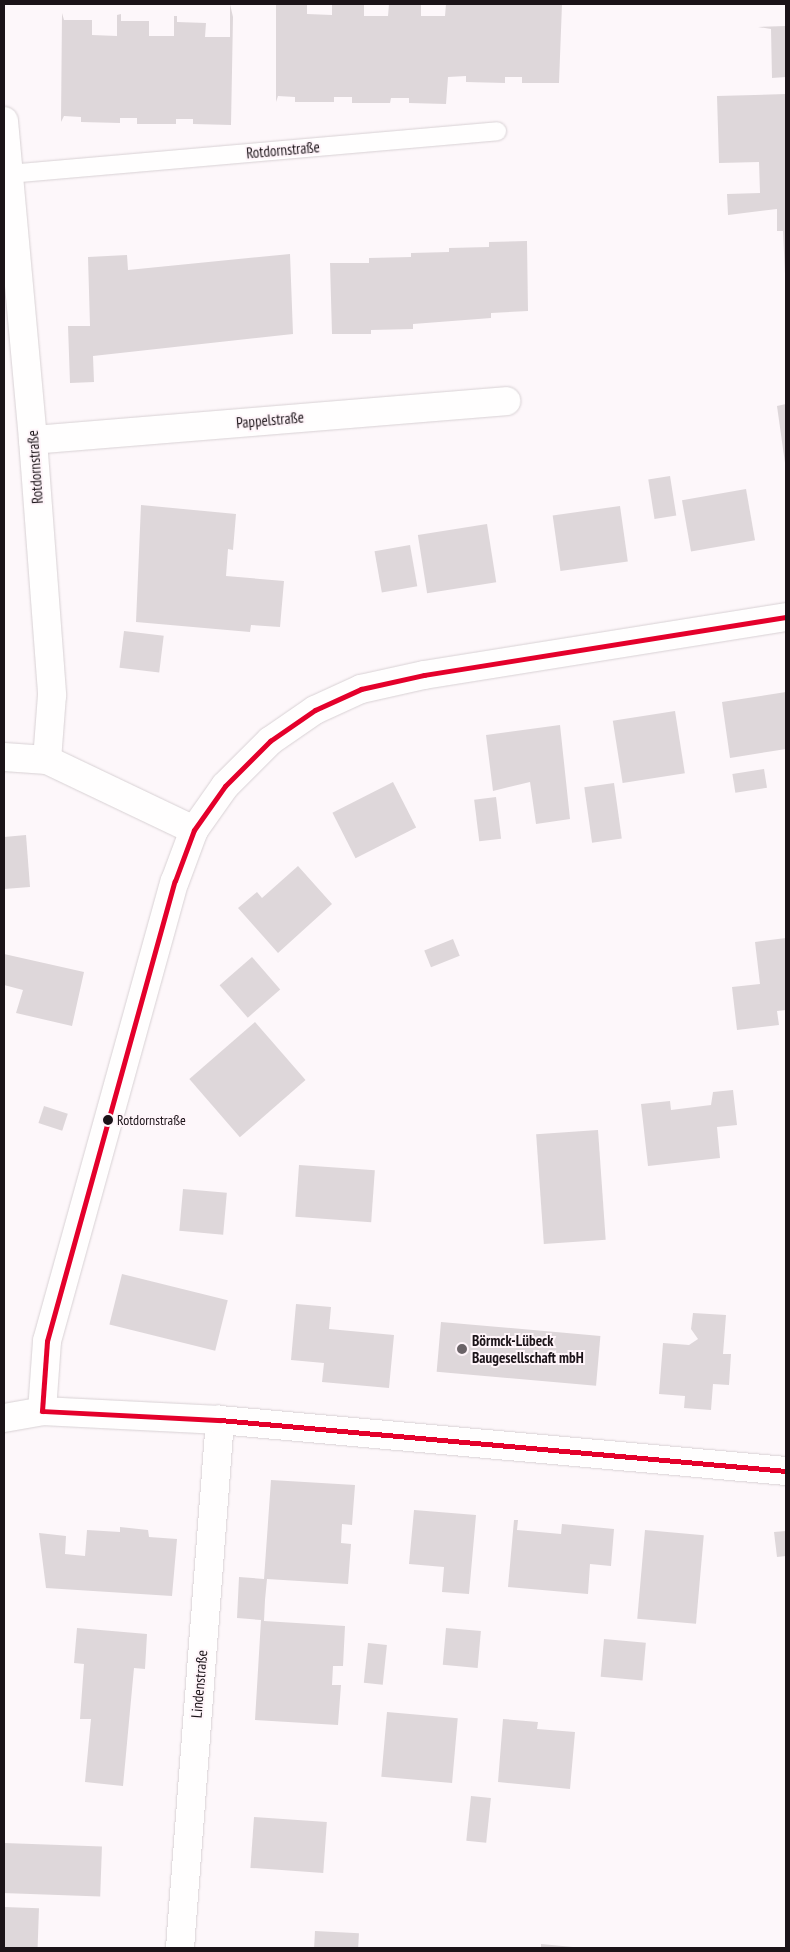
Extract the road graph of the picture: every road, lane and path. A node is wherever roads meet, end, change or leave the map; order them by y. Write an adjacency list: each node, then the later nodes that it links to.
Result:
1 (4, 121): 3 (street, Rotdornstraße)
2 (497, 131): 3 (lane, Rotdornstraße)
3 (9, 174): 5 (street, Rotdornstraße)
4 (506, 401): 5 (street, Pappelstraße)
5 (34, 440): 8 (street, Rotdornstraße)
6 (786, 617): 9 (street)
7 (4, 757): 8 (street)
8 (47, 760): 9 (street)
9 (194, 830): 10 (street)
10 (42, 1411): 11 (street); 12 (street)
11 (4, 1418)
12 (220, 1420): 13 (street); 14 (street, Lindenstraße)
13 (786, 1471)
14 (180, 1948)

